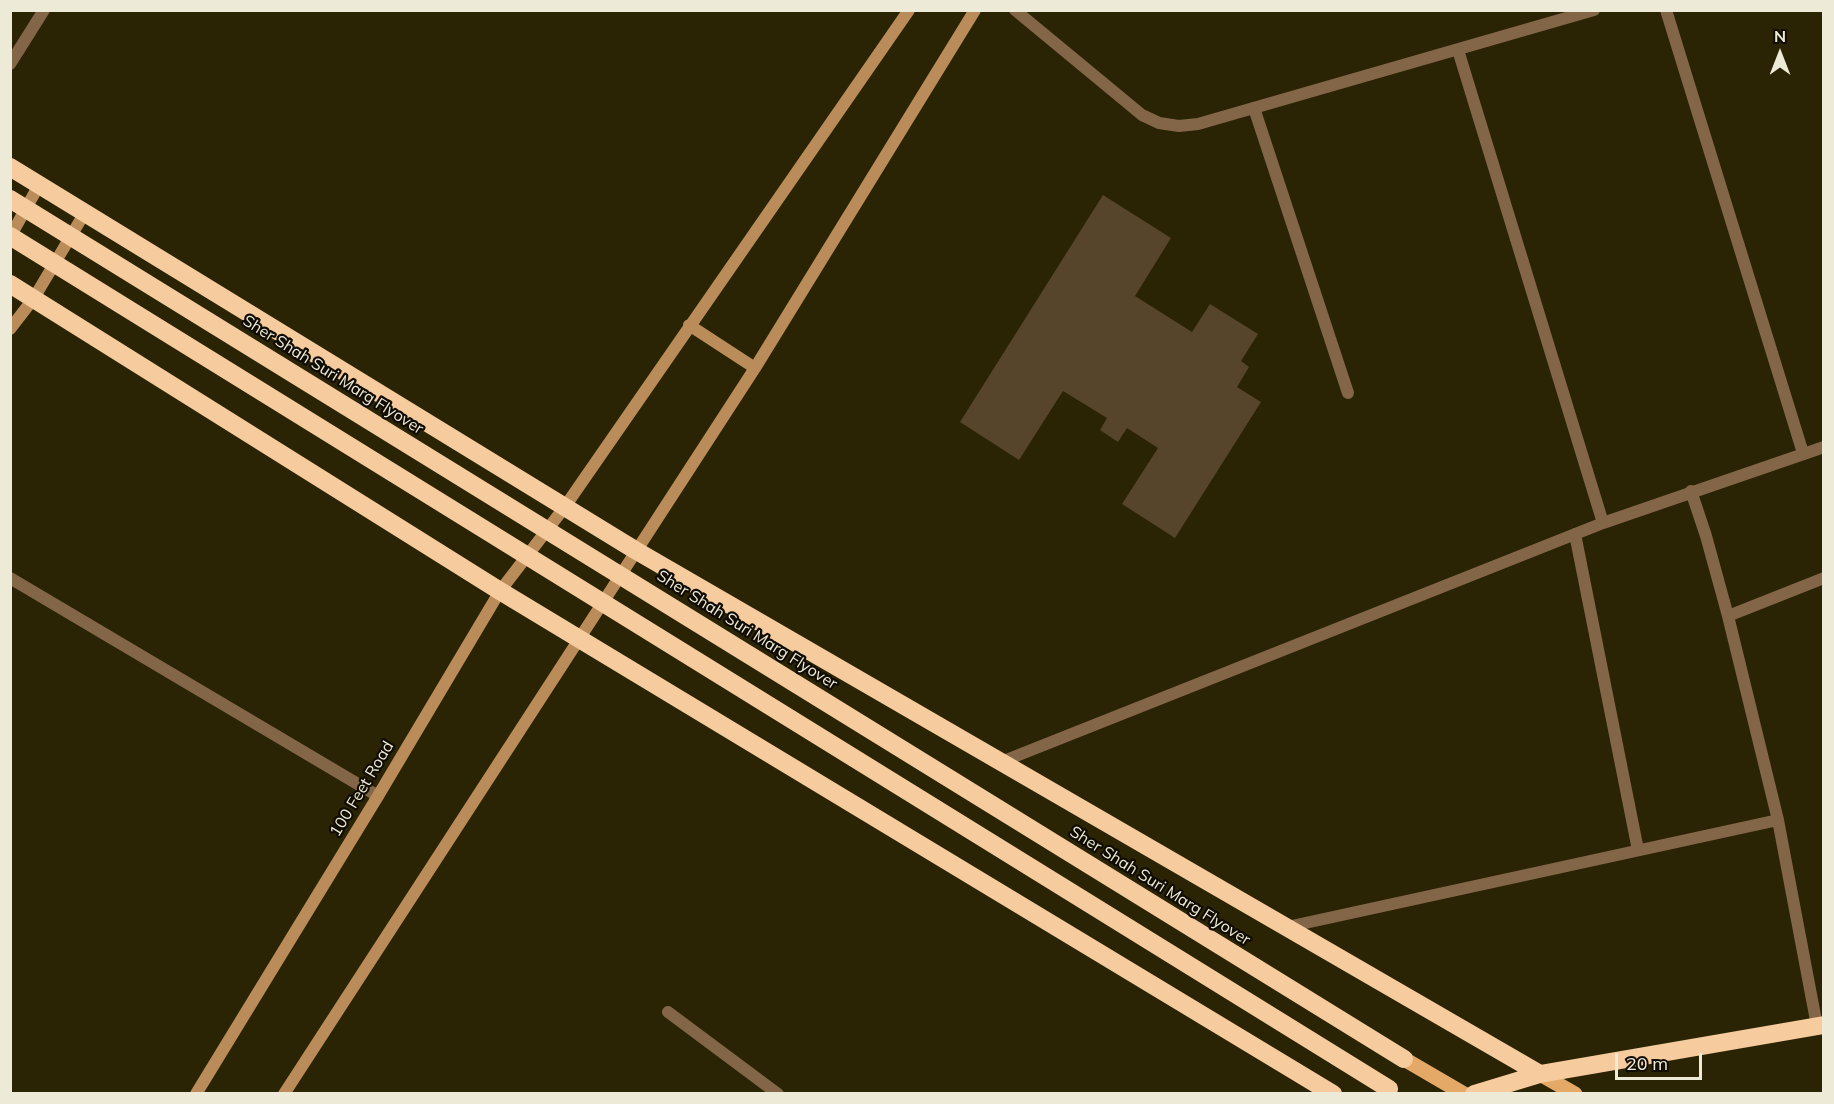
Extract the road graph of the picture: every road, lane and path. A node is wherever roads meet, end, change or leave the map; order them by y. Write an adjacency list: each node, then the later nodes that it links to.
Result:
1 (44, 10): 8 (street)
2 (909, 10): 17 (street, 100 Feet Road)
3 (975, 10): 19 (street)
4 (1015, 10): 9 (street)
5 (1594, 10): 7 (street)
6 (1666, 10): 22 (street)
7 (1458, 50): 9 (street); 25 (street)
8 (10, 64)
9 (1254, 108): 20 (street)
10 (10, 167): 11 (highway)
11 (39, 185): 13 (highway); 14 (street)
12 (10, 199): 40 (highway, Sher Shah Suri Marg Flyover, bridge)
13 (84, 214): 16 (street); 24 (highway)
14 (10, 237): 42 (highway, bridge)
15 (10, 285): 16 (highway)
16 (34, 298): 18 (street); 30 (highway)
17 (689, 325): 19 (street); 24 (street, 100 Feet Road)
18 (10, 329)
19 (755, 368): 27 (street)
20 (1348, 393)
21 (1824, 447): 22 (street)
22 (1803, 453): 23 (street)
23 (1691, 491): 25 (street); 31 (street)
24 (564, 507): 27 (highway); 30 (street, 100 Feet Road)
25 (1603, 523): 26 (street)
26 (1575, 534): 33 (street); 36 (street)
27 (636, 550): 32 (street); 33 (highway)
28 (10, 578): 34 (street)
29 (1824, 578): 31 (street)
30 (500, 591): 32 (highway); 34 (street, 100 Feet Road)
31 (1728, 616): 35 (street)
32 (580, 638): 44 (street); 46 (highway)
33 (1001, 762): 37 (highway)
34 (378, 796): 43 (street, 100 Feet Road)
35 (1778, 820): 36 (street); 39 (street)
36 (1638, 850): 37 (street)
37 (1287, 927): 41 (highway)
38 (668, 1012): 45 (street)
39 (1820, 1025): 41 (highway)
40 (1404, 1059): 47 (main road, Sher Shah Suri Marg Flyover)
41 (1540, 1074): 48 (highway); 49 (main road)
42 (1393, 1091)
43 (196, 1094)
44 (284, 1094)
45 (778, 1094)
46 (1333, 1094)
47 (1464, 1094)
48 (1474, 1094)
49 (1575, 1094)

